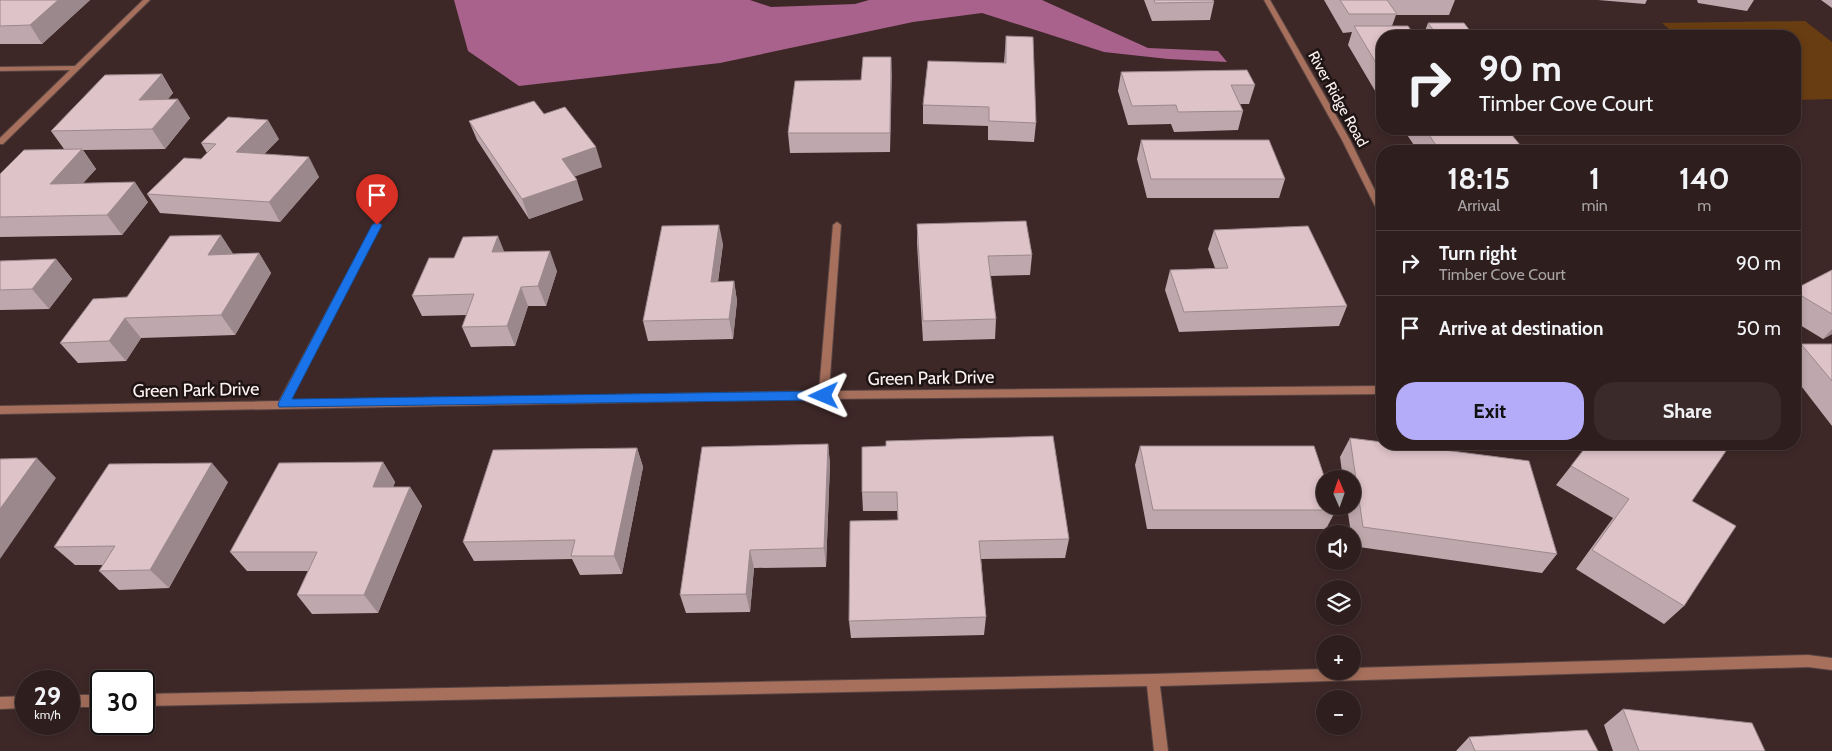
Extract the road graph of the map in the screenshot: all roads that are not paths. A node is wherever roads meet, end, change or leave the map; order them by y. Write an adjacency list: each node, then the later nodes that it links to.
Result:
1 (147, 0): 3 (street)
2 (1267, 0): 6 (street, River Ridge Road)
3 (75, 68): 4 (street); 5 (street)
4 (0, 69)
5 (0, 142)
6 (1376, 200)
7 (377, 225): 11 (street)
8 (836, 225): 10 (street)
9 (1376, 390): 10 (street, Green Park Drive)
10 (824, 396): 11 (street, Green Park Drive)
11 (284, 404): 12 (street, Green Park Drive)
12 (0, 410)
13 (1832, 664): 14 (street)
14 (1153, 680): 15 (street); 18 (street)
15 (155, 700)
16 (15, 702): 17 (street)
17 (0, 703)
18 (1161, 751)

